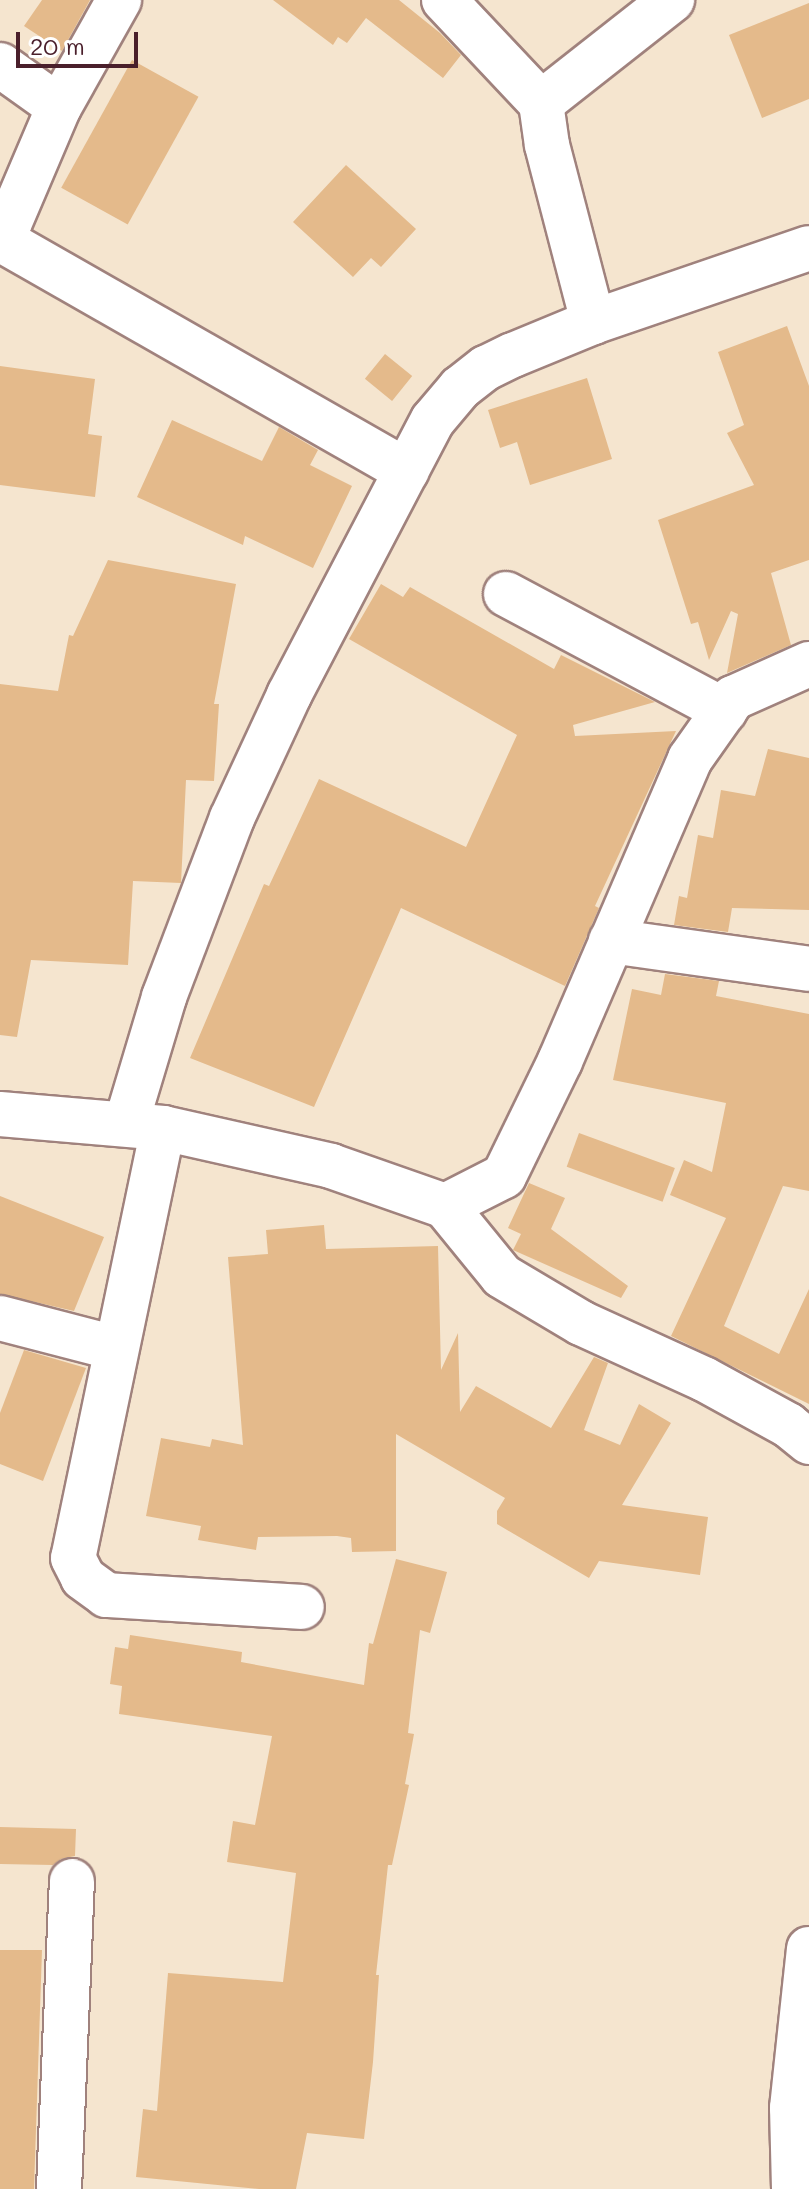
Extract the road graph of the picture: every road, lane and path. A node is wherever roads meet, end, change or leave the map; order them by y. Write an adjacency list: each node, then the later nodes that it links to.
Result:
1 (119, 0): 6 (street)
2 (444, 0): 5 (street)
3 (672, 0): 5 (street)
4 (0, 65): 6 (street)
5 (541, 103): 9 (street)
6 (59, 107): 7 (street)
7 (0, 238): 10 (street)
8 (809, 248): 9 (street)
9 (593, 322): 10 (street)
10 (406, 471): 17 (street)
11 (506, 594): 13 (street)
12 (809, 664): 13 (street)
13 (725, 711): 14 (street)
14 (611, 941): 15 (street); 18 (street)
15 (809, 969)
16 (0, 1114): 17 (street)
17 (144, 1126): 18 (street); 20 (street)
18 (445, 1206): 21 (street)
19 (0, 1318): 20 (street)
20 (115, 1348): 22 (street)
21 (809, 1442)
22 (302, 1607)
23 (72, 1881): 25 (street)
24 (809, 1949): 26 (street)
25 (59, 2189)
26 (794, 2189)

